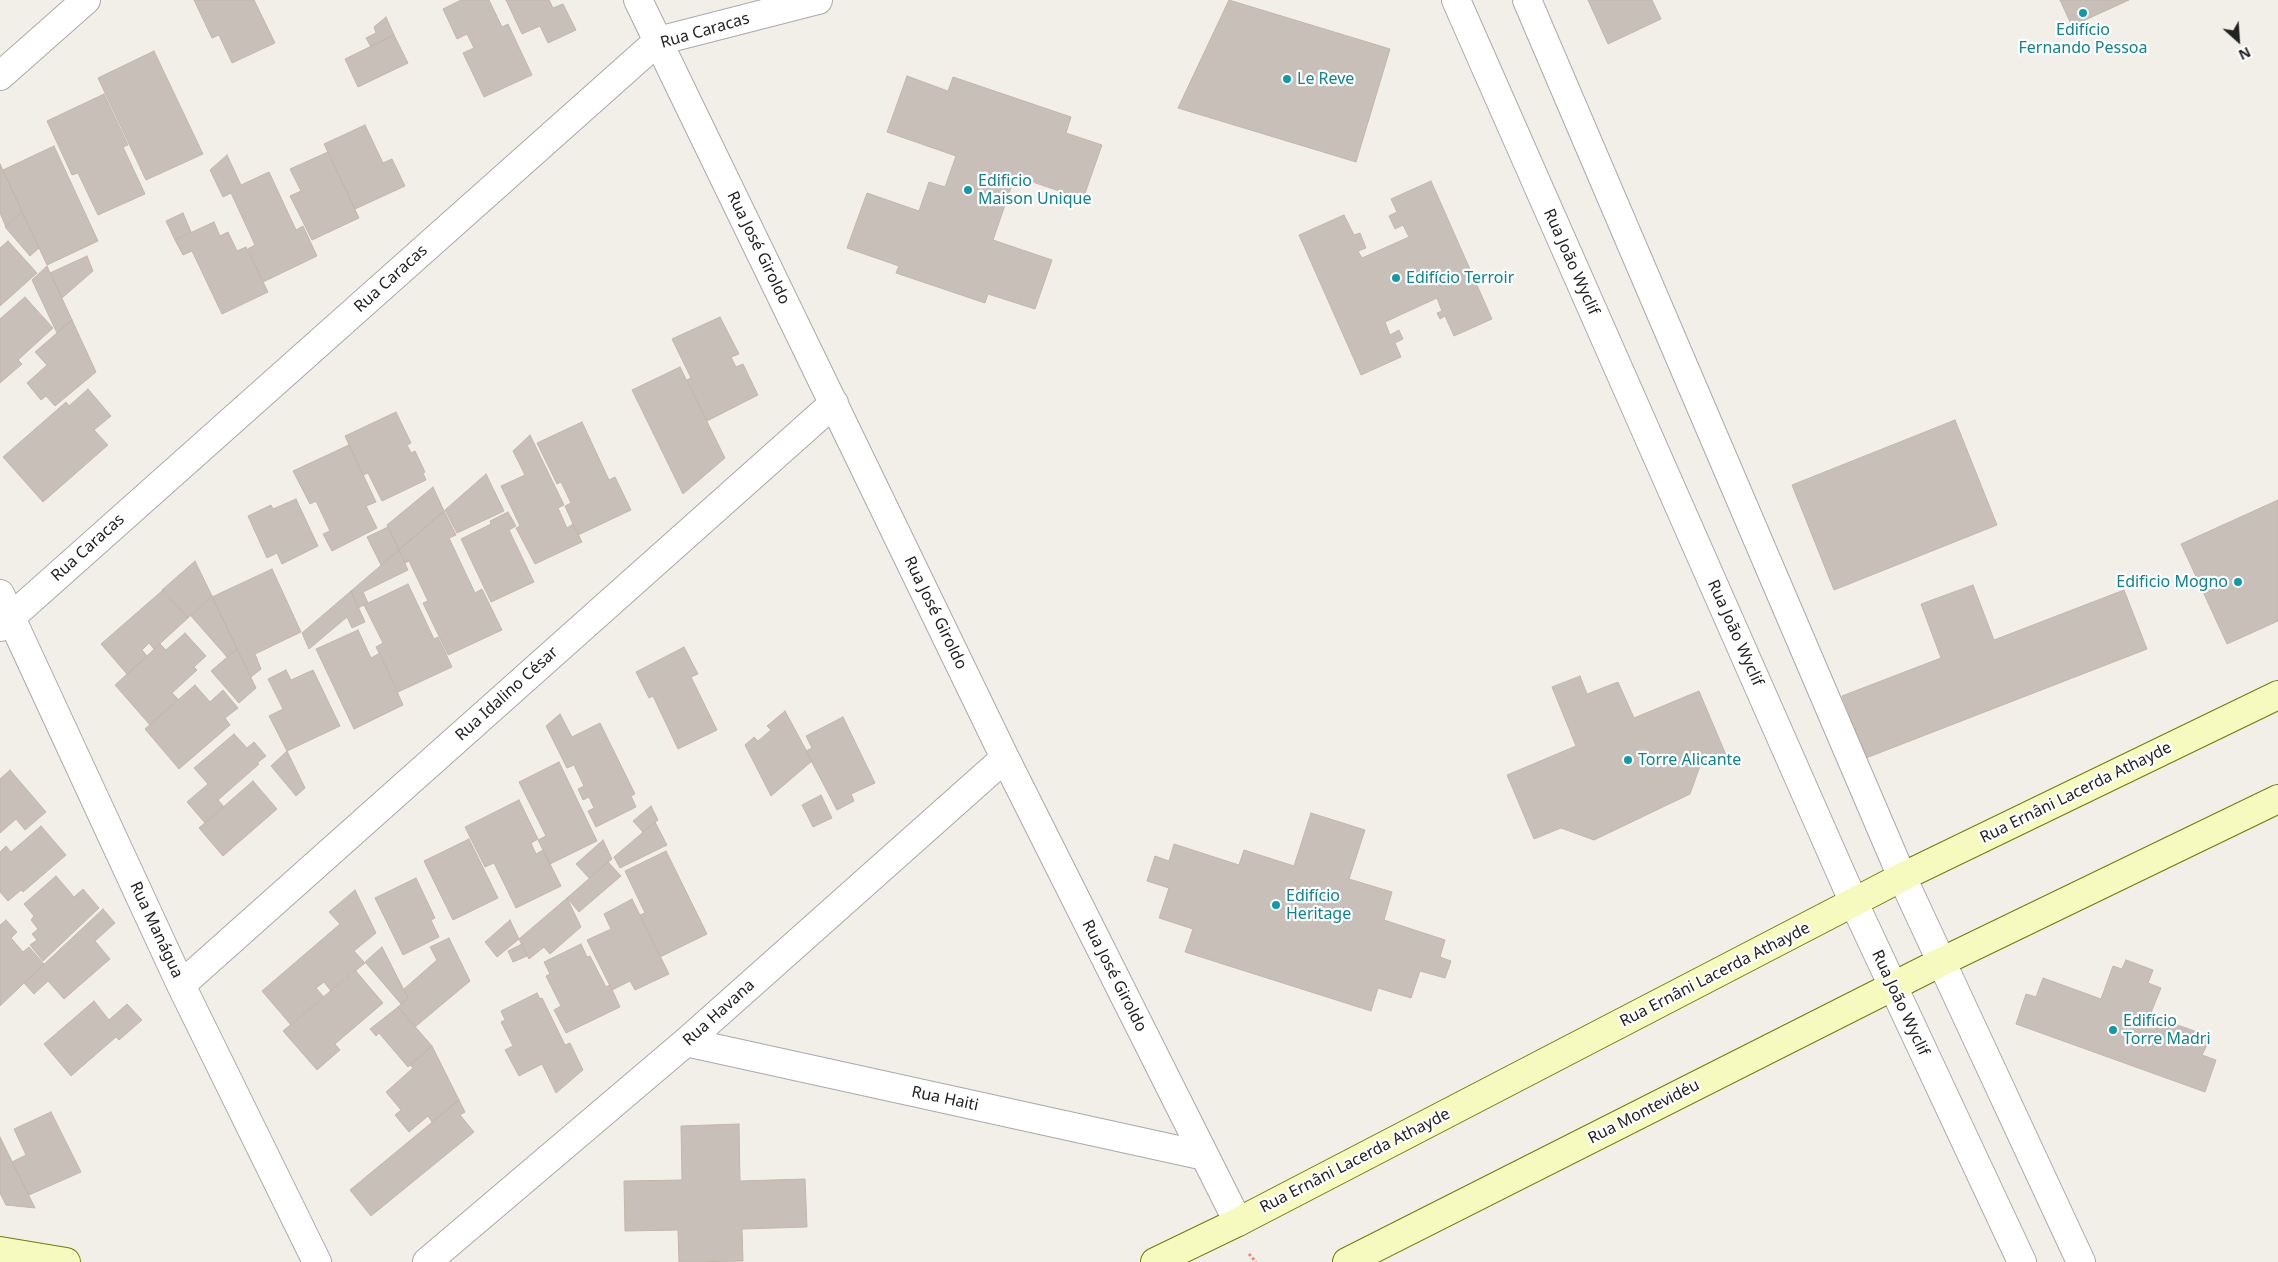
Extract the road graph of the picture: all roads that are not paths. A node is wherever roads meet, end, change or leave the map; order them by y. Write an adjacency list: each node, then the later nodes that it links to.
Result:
1 (86, 0): 7 (street)
2 (638, 0): 6 (street, Rua José Giroldo)
3 (818, 0): 6 (street, Rua Caracas)
4 (1456, 0): 14 (street, Rua João Wyclif)
5 (1527, 0): 13 (street)
6 (658, 41): 8 (street, Rua José Giroldo); 9 (street, Rua Caracas)
7 (0, 76)
8 (834, 403): 11 (street, Rua José Giroldo); 16 (street, Rua Idalino César)
9 (4, 613): 16 (street, Rua Manágua)
10 (2278, 695): 13 (street, Rua Ernâni Lacerda Athayde)
11 (1005, 758): 18 (street, Rua Havana); 19 (street, Rua José Giroldo)
12 (2278, 799): 15 (street)
13 (1902, 877): 14 (street, Rua Ernâni Lacerda Athayde); 15 (street)
14 (1854, 903): 17 (street, Rua João Wyclif); 20 (street, Rua Ernâni Lacerda Athayde)
15 (1941, 962): 17 (street, Rua Montevidéu); 28 (street)
16 (181, 985): 23 (street, Rua Manágua)
17 (1892, 986): 26 (street, Rua Montevidéu); 27 (street, Rua João Wyclif)
18 (686, 1042): 19 (street, Rua Haiti); 24 (street, Rua Havana)
19 (1205, 1156): 20 (street, Rua José Giroldo)
20 (1238, 1222): 25 (street, Rua Ernâni Lacerda Athayde)
21 (0, 1251): 22 (street)
22 (66, 1262)
23 (317, 1262)
24 (427, 1262)
25 (1155, 1262)
26 (1348, 1262)
27 (2022, 1262)
28 (2081, 1262)

